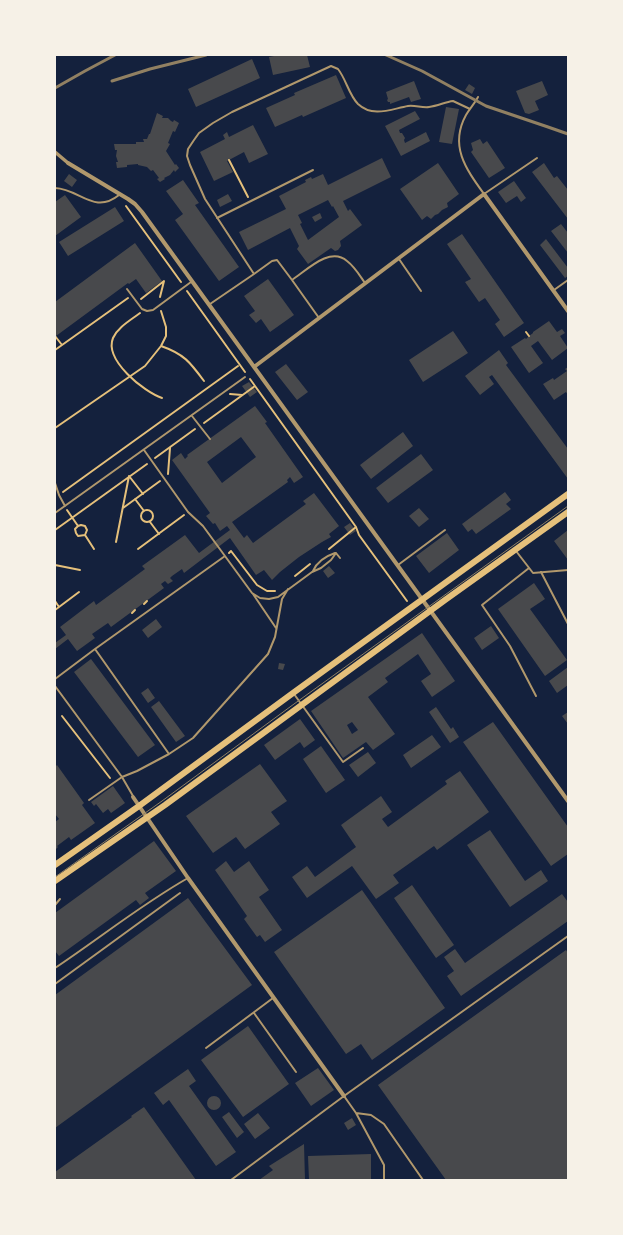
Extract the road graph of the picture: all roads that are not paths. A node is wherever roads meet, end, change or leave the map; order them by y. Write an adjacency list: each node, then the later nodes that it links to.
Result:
1 (478, 96): 2 (lane)
2 (470, 110): 8 (lane); 10 (lane)
3 (55, 152): 5 (street)
4 (537, 158): 8 (lane)
5 (68, 163): 9 (street)
6 (313, 170): 10 (lane)
7 (55, 188): 9 (lane)
8 (484, 194): 11 (street); 19 (street)
9 (119, 195): 15 (street)
10 (217, 218): 12 (lane)
11 (398, 258): 16 (street); 18 (lane)
12 (254, 274): 13 (lane); 20 (lane)
13 (292, 280): 16 (lane); 22 (lane)
14 (568, 280): 19 (lane)
15 (192, 281): 17 (lane); 20 (street)
16 (365, 283): 22 (street)
17 (127, 288)
18 (421, 291)
19 (553, 291): 21 (street)
20 (209, 305): 23 (street)
21 (568, 311)
22 (319, 318): 23 (street)
23 (254, 368): 38 (street)
24 (247, 376): 25 (lane)
25 (192, 416): 26 (lane); 27 (lane)
26 (210, 439)
27 (144, 450): 30 (lane); 36 (lane)
28 (55, 483): 30 (lane)
29 (568, 494): 45 (main road)
30 (65, 506): 32 (lane)
31 (568, 512): 34 (main road)
32 (55, 513)
33 (445, 530): 38 (lane)
34 (515, 549): 39 (lane); 46 (main road)
35 (336, 553): 37 (lane); 41 (lane); 41 (lane)
36 (225, 556): 44 (lane); 49 (lane)
37 (340, 558)
38 (397, 565): 45 (street)
39 (529, 568): 42 (lane); 53 (lane)
40 (568, 570): 42 (lane)
41 (312, 572): 43 (lane)
42 (541, 572): 47 (lane)
43 (288, 589): 44 (lane); 48 (lane)
44 (252, 593): 48 (lane)
45 (422, 599): 46 (street); 52 (main road)
46 (430, 610): 54 (main road); 60 (street)
47 (568, 624)
48 (276, 628): 56 (lane)
49 (95, 648): 50 (lane); 56 (lane)
50 (55, 679)
51 (55, 686): 57 (lane)
52 (293, 693): 54 (lane); 61 (main road)
53 (536, 696)
54 (301, 704): 55 (lane); 62 (main road)
55 (363, 748)
56 (169, 754): 57 (lane)
57 (122, 777): 58 (lane); 59 (lane)
58 (133, 797): 61 (street)
59 (89, 800)
60 (568, 801)
61 (139, 806): 62 (street); 63 (main road)
62 (147, 818): 64 (street); 65 (main road)
63 (55, 865)
64 (188, 878): 70 (lane); 72 (street)
65 (55, 882)
66 (180, 893): 71 (lane)
67 (60, 899): 68 (lane)
68 (55, 905)
69 (568, 936): 76 (lane)
70 (55, 968)
71 (55, 984)
72 (274, 998): 73 (lane); 76 (street)
73 (254, 1013): 74 (lane); 75 (lane)
74 (206, 1048)
75 (296, 1072)
76 (344, 1096): 77 (lane); 78 (lane)
77 (356, 1113): 79 (lane); 80 (lane)
78 (231, 1180)
79 (384, 1180)
80 (424, 1180)

